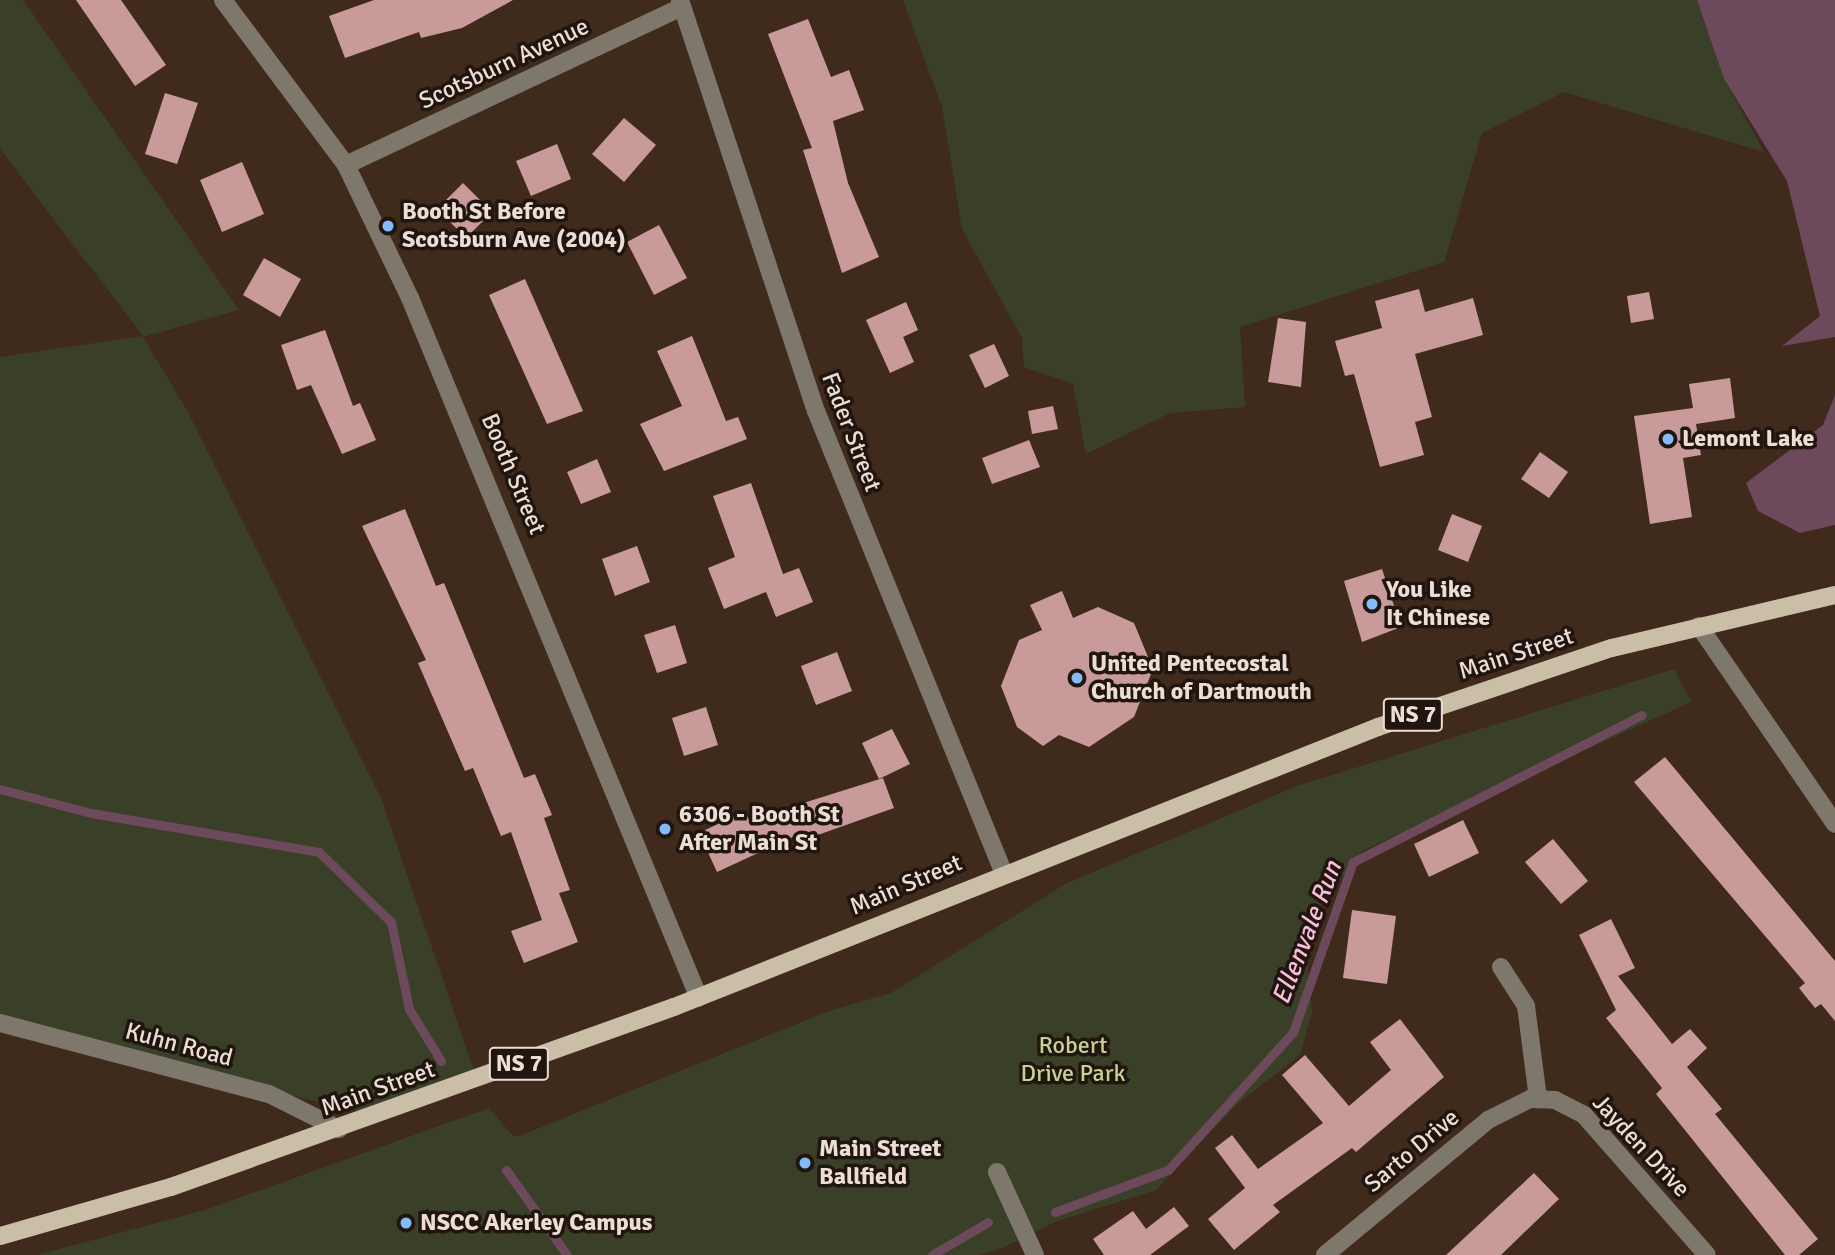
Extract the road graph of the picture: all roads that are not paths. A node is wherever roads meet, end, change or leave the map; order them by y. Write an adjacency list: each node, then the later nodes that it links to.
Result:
1 (223, 0): 3 (street, Booth Street)
2 (681, 4): 3 (street, Scotsburn Avenue); 7 (street, Fader Street)
3 (346, 165): 9 (street, Booth Street)
4 (1835, 595): 5 (main road, Main Street / NS 7)
5 (1699, 626): 6 (street); 7 (main road, Main Street / NS 7)
6 (1835, 824)
7 (1003, 871): 9 (main road, Main Street / NS 7)
8 (1501, 967): 11 (street)
9 (699, 998): 12 (main road, Main Street / NS 7)
10 (0, 1023): 12 (street, Kuhn Road)
11 (1538, 1099): 16 (street, Sarto Drive); 17 (street, Jayden Drive)
12 (339, 1129): 14 (main road, Main Street / NS 7)
13 (997, 1172): 15 (street)
14 (0, 1236)
15 (1035, 1255)
16 (1325, 1255)
17 (1707, 1255)

